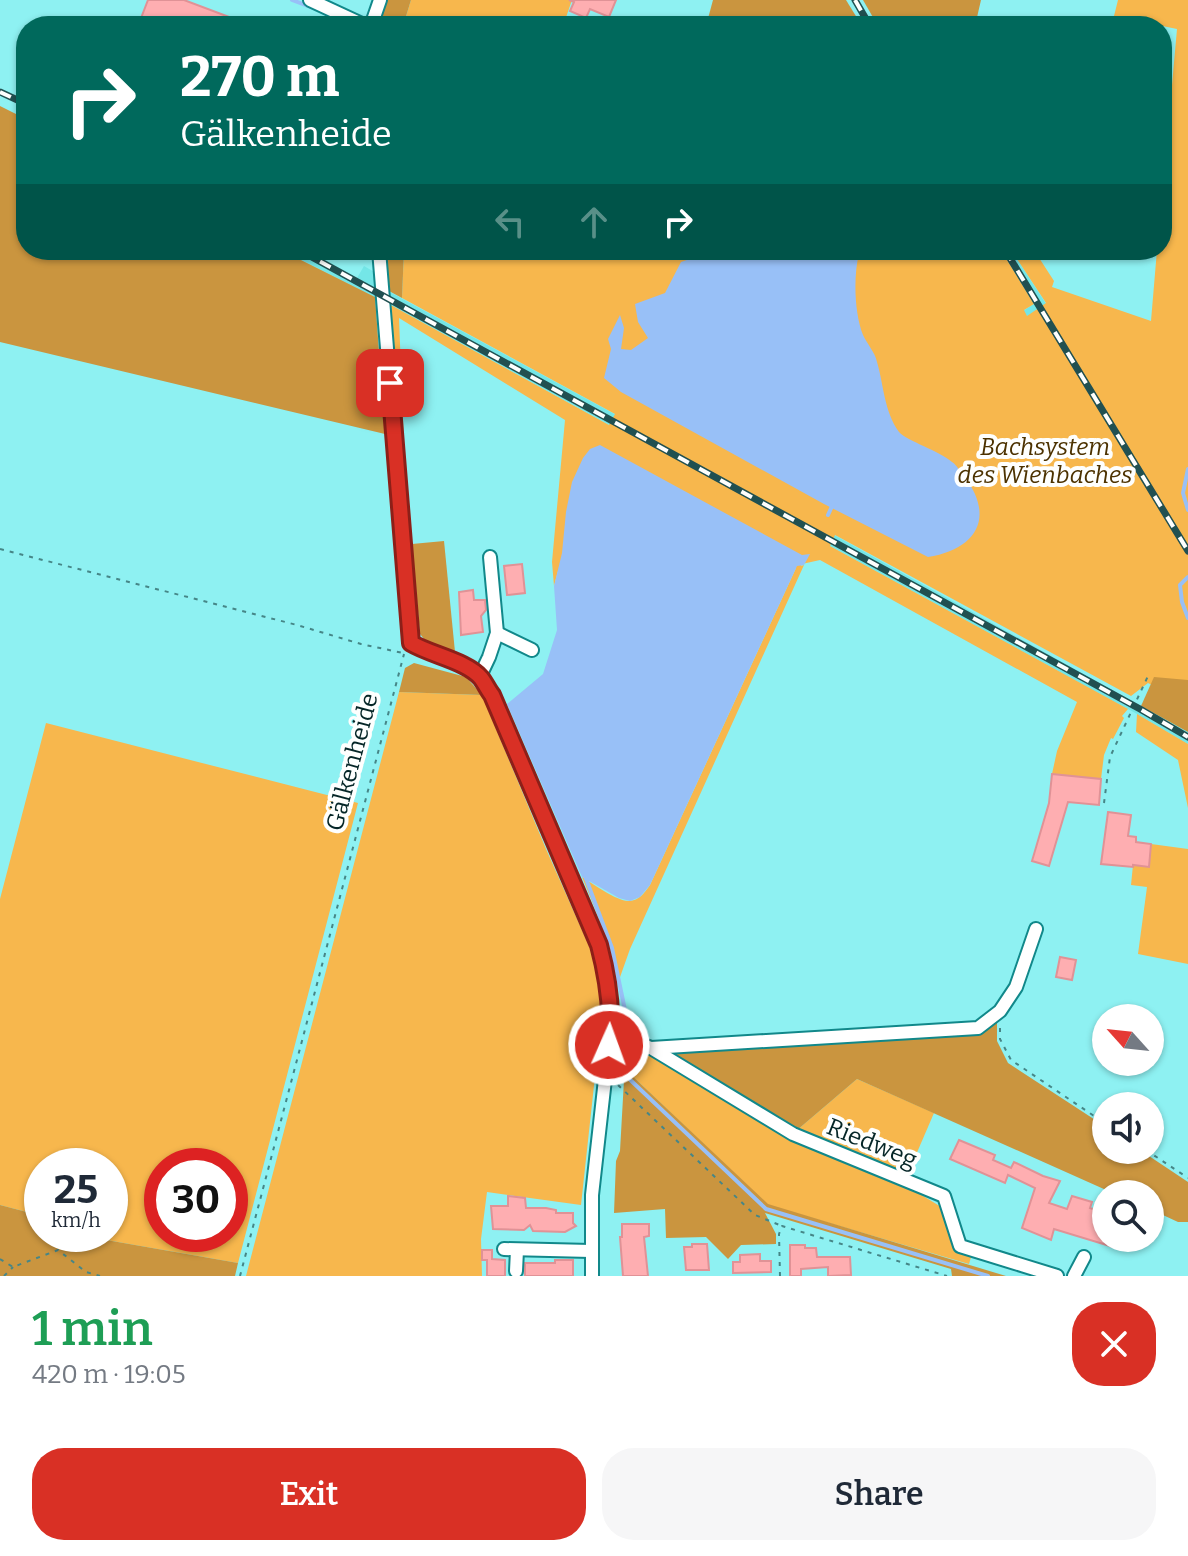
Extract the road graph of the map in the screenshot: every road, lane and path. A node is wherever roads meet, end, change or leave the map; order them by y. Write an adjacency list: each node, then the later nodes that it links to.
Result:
1 (310, 0): 2 (street)
2 (346, 16)
3 (380, 260): 7 (street)
4 (0, 549): 7 (path)
5 (490, 557): 6 (street)
6 (497, 633): 8 (street); 9 (street)
7 (408, 648): 9 (street); 30 (path, Gälkenheide)
8 (532, 650)
9 (480, 676): 14 (street)
10 (1148, 676): 11 (path)
11 (1104, 803)
12 (1036, 929): 13 (street)
13 (1000, 1011): 17 (street, Riedweg); 19 (path)
14 (611, 1026): 15 (street, Riedweg); 16 (street)
15 (633, 1041): 16 (street); 17 (street, Riedweg)
16 (609, 1045): 18 (street)
17 (651, 1048): 34 (street, Riedweg)
18 (606, 1073): 22 (path); 23 (street)
19 (1092, 1115)
20 (1164, 1162): 21 (path)
21 (1188, 1178)
22 (782, 1226): 32 (path); 33 (path)
23 (591, 1251): 27 (street); 31 (street)
24 (1084, 1257): 35 (street)
25 (0, 1259): 26 (path)
26 (13, 1267): 28 (path); 29 (path)
27 (516, 1271)
28 (4, 1276)
29 (100, 1276)
30 (240, 1276)
31 (592, 1276)
32 (780, 1276)
33 (947, 1276)
34 (1057, 1276)
35 (1074, 1276)

